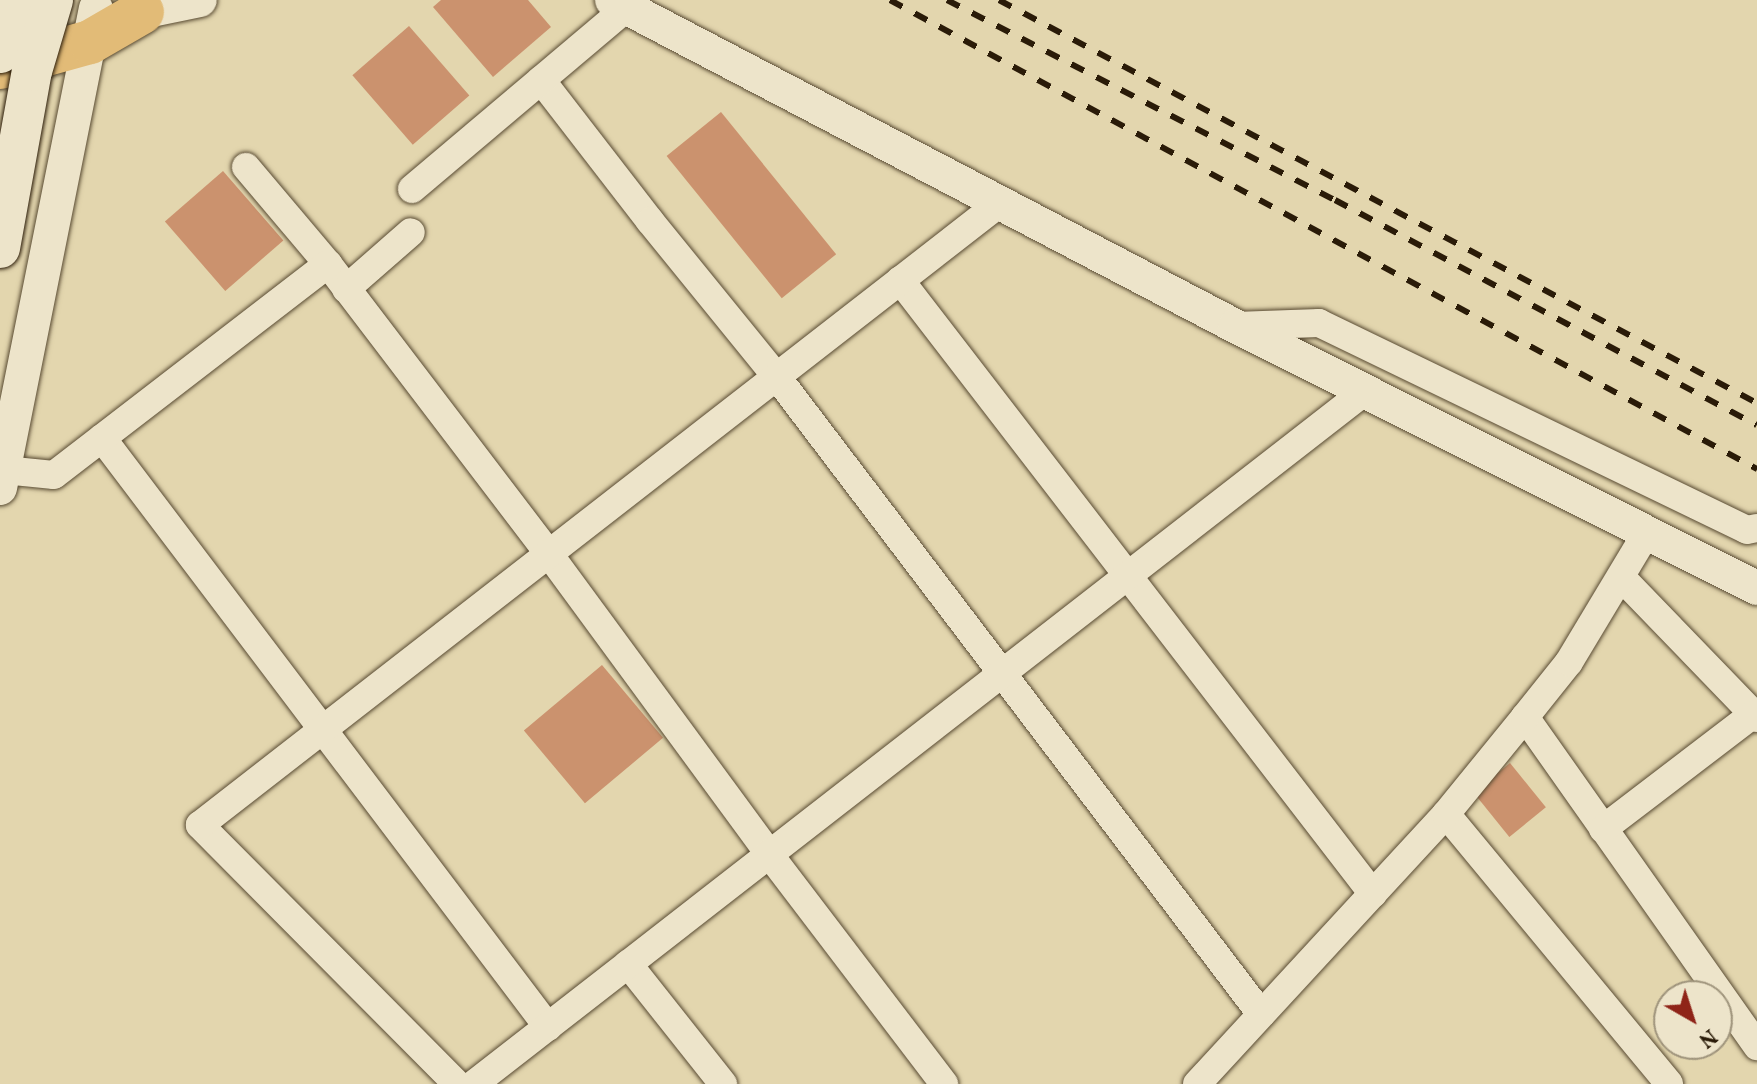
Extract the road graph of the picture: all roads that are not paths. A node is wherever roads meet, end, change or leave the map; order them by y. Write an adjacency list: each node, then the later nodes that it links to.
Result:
1 (16, 0): 8 (main road, bridge)
2 (53, 0): 15 (main road, bridge)
3 (200, 0): 5 (street)
4 (620, 3): 10 (street); 13 (street)
5 (142, 12): 6 (main road)
6 (93, 25): 7 (main road); 9 (main road); 23 (street)
7 (0, 30)
8 (0, 53)
9 (0, 67)
10 (541, 80): 12 (street); 20 (street)
11 (246, 167): 16 (street)
12 (412, 189)
13 (1000, 203): 17 (street); 19 (street)
14 (411, 232): 18 (street)
15 (0, 248)
16 (328, 264): 18 (street); 22 (street)
17 (900, 280): 20 (street); 27 (street)
18 (346, 289): 26 (street)
19 (1235, 326): 21 (street); 24 (street)
20 (777, 377): 26 (street); 30 (street)
21 (1364, 392): 25 (street); 27 (street)
22 (102, 438): 23 (street); 33 (street)
23 (2, 479)
24 (1757, 528)
25 (1646, 534): 28 (street); 29 (street)
26 (549, 554): 33 (street); 36 (street)
27 (1127, 576): 30 (street); 37 (street)
28 (1621, 577): 31 (street); 32 (street)
29 (1757, 588)
30 (1000, 675): 36 (street); 39 (street)
31 (1525, 717): 34 (street); 35 (street)
32 (1754, 717): 35 (street)
33 (322, 730): 40 (street); 42 (street)
34 (1446, 814): 37 (street); 47 (street)
35 (1603, 829): 41 (street)
36 (769, 854): 38 (street); 45 (street)
37 (1373, 894): 39 (street)
38 (628, 964): 40 (street); 44 (street)
39 (1261, 1014): 46 (street)
40 (548, 1027): 43 (street)
41 (1757, 1046)
42 (457, 1084)
43 (474, 1084)
44 (723, 1084)
45 (944, 1084)
46 (1197, 1084)
47 (1669, 1084)

